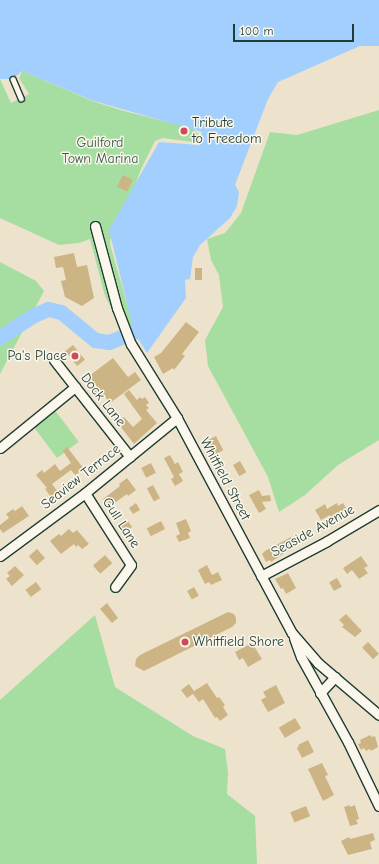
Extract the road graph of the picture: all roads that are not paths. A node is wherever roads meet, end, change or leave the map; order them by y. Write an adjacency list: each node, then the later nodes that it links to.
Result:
1 (13, 79): 2 (lane)
2 (21, 98)
3 (95, 226): 6 (street, Whitfield Street)
4 (54, 360): 5 (street, Dock Lane)
5 (75, 387): 7 (street); 8 (street, Dock Lane)
6 (177, 418): 8 (street, Seaview Terrace); 12 (street, Whitfield Street)
7 (0, 448)
8 (130, 457): 9 (street, Seaview Terrace)
9 (85, 493): 11 (street, Seaview Terrace); 13 (street, Gull Lane)
10 (379, 510): 12 (street, Seaside Avenue)
11 (0, 556)
12 (261, 576): 14 (street, Whitfield Street)
13 (115, 587)
14 (292, 633): 15 (street, Whitfield Street); 16 (street)
15 (335, 678): 16 (street); 17 (street, Whitfield Street)
16 (320, 693): 18 (street)
17 (379, 715)
18 (379, 806)

